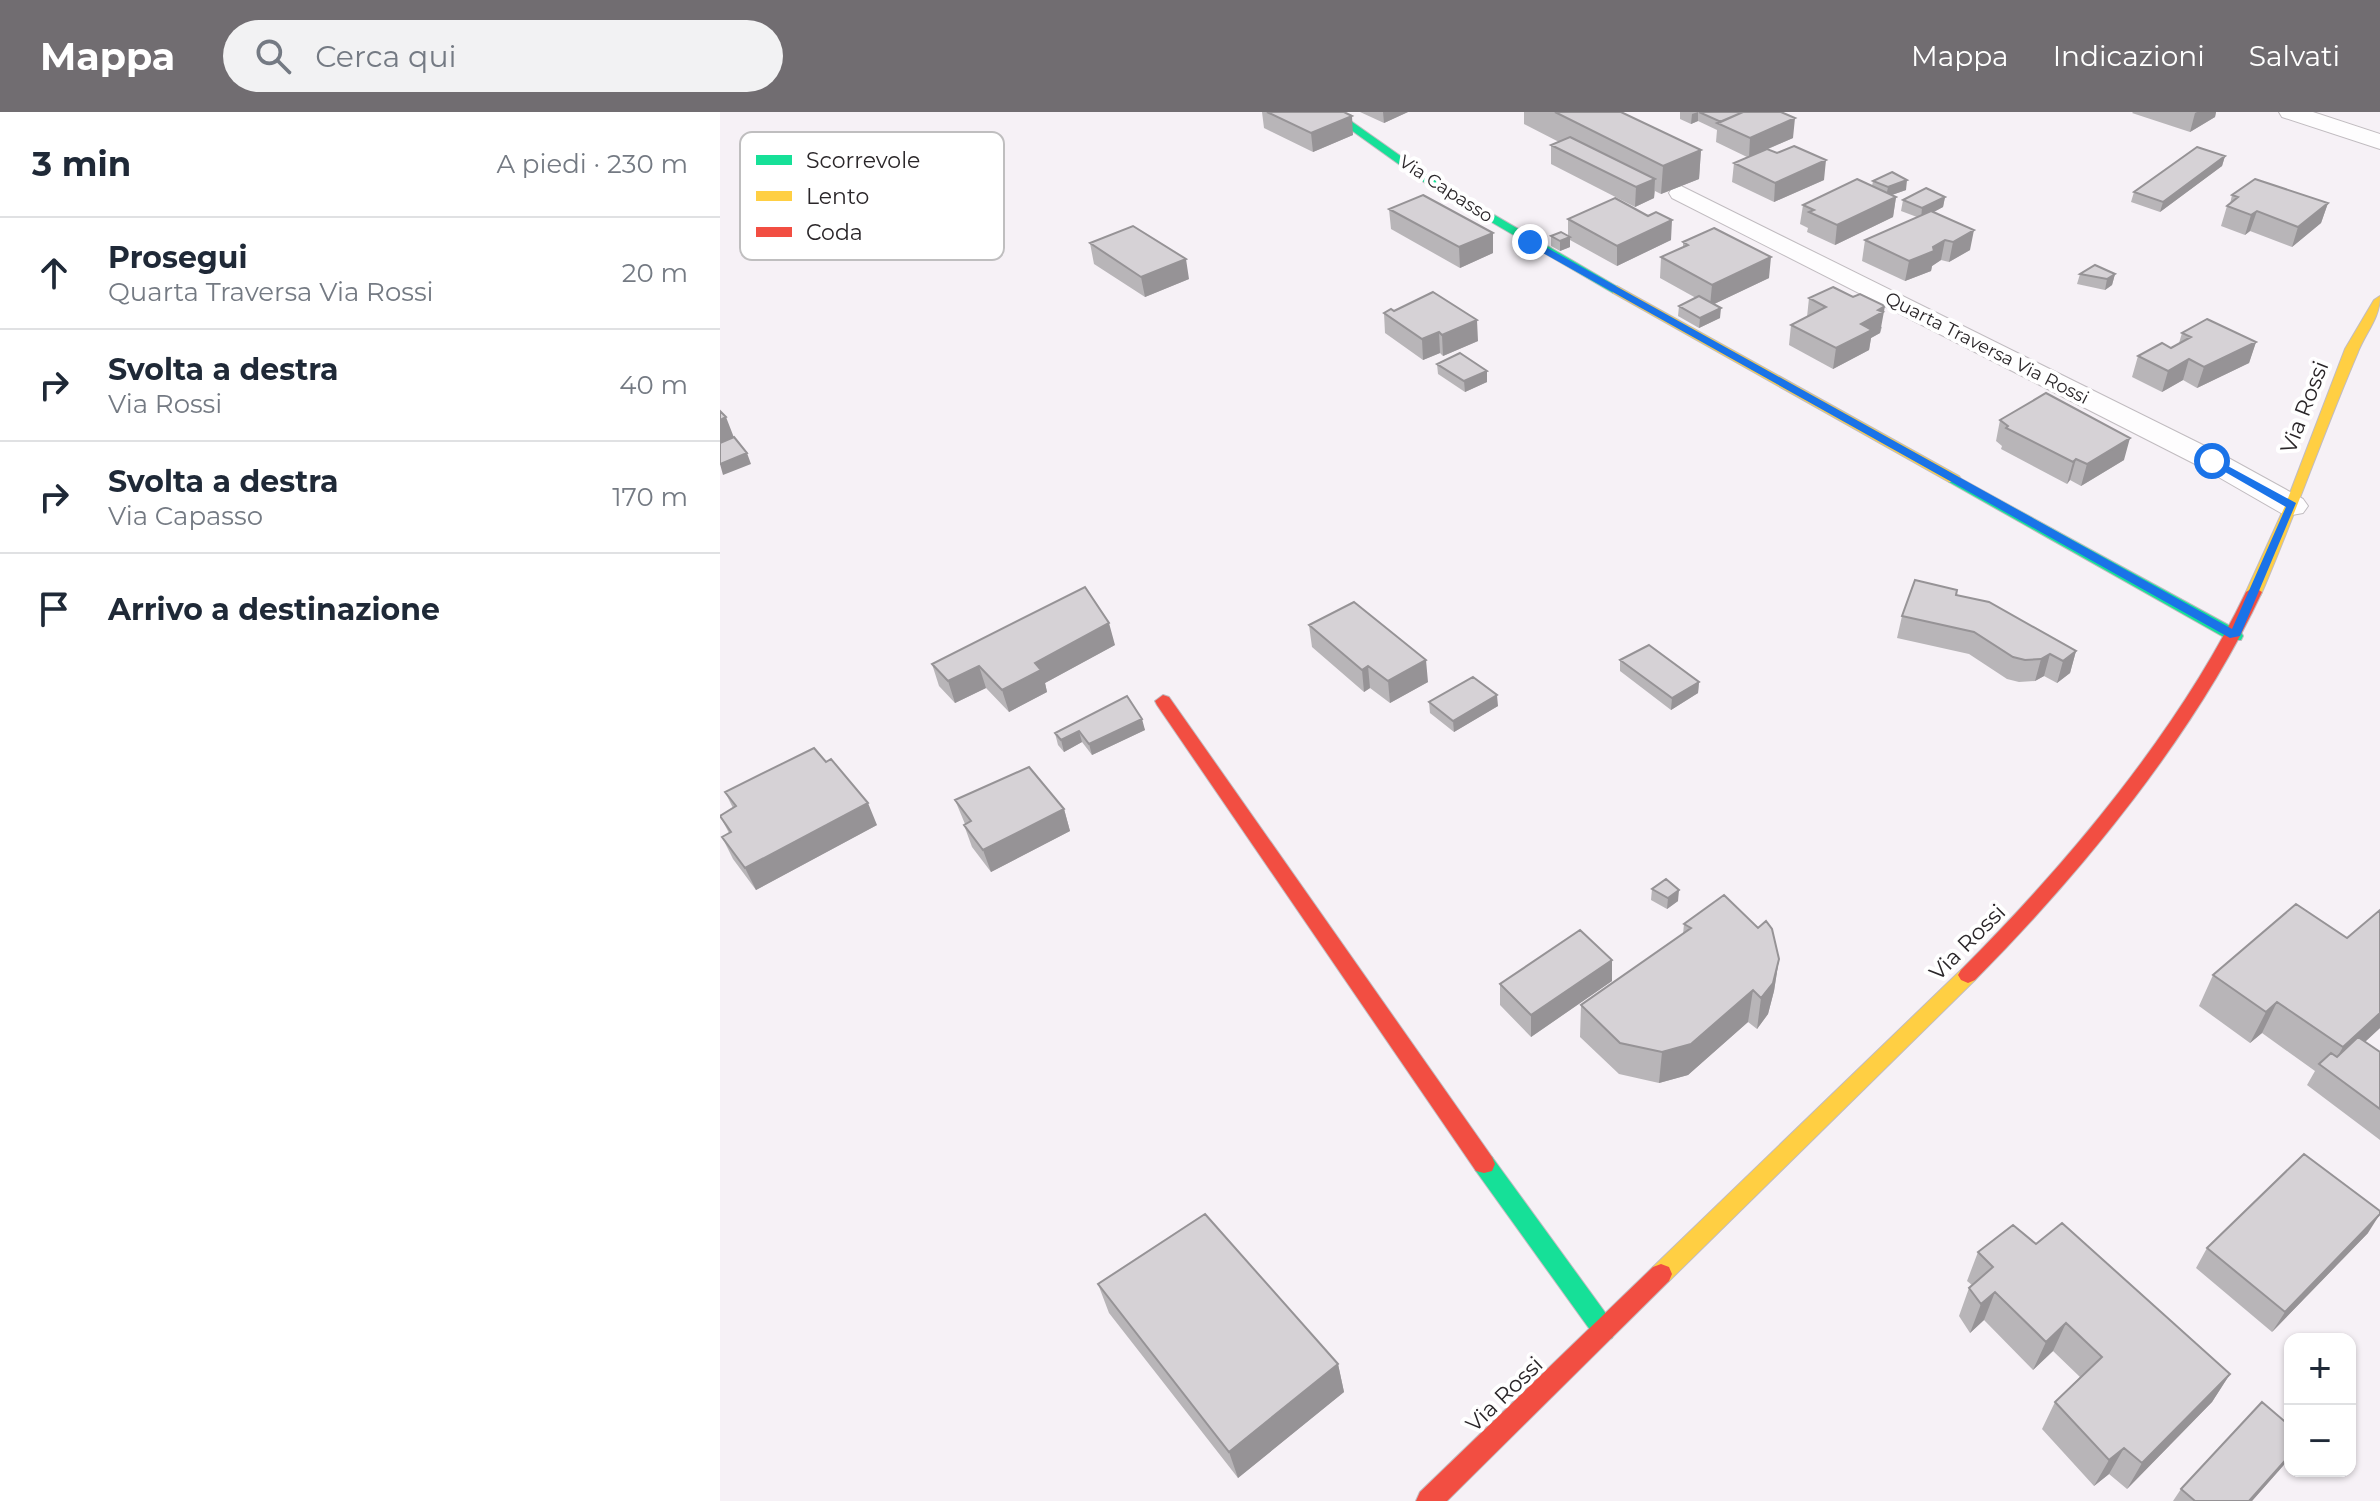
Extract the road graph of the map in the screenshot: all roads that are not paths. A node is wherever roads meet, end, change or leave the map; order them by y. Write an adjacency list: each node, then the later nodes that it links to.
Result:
1 (1331, 112): 7 (street, Via Capasso)
2 (2290, 112): 3 (street)
3 (2380, 142)
4 (1681, 193): 6 (street, Quarta Traversa Via Rossi)
5 (2380, 300): 6 (street, Via Rossi)
6 (2292, 506): 7 (street, Via Rossi)
7 (2235, 636): 9 (street, Via Rossi)
8 (1163, 701): 9 (street)
9 (1604, 1330): 10 (street, Via Rossi)
10 (1429, 1501)

